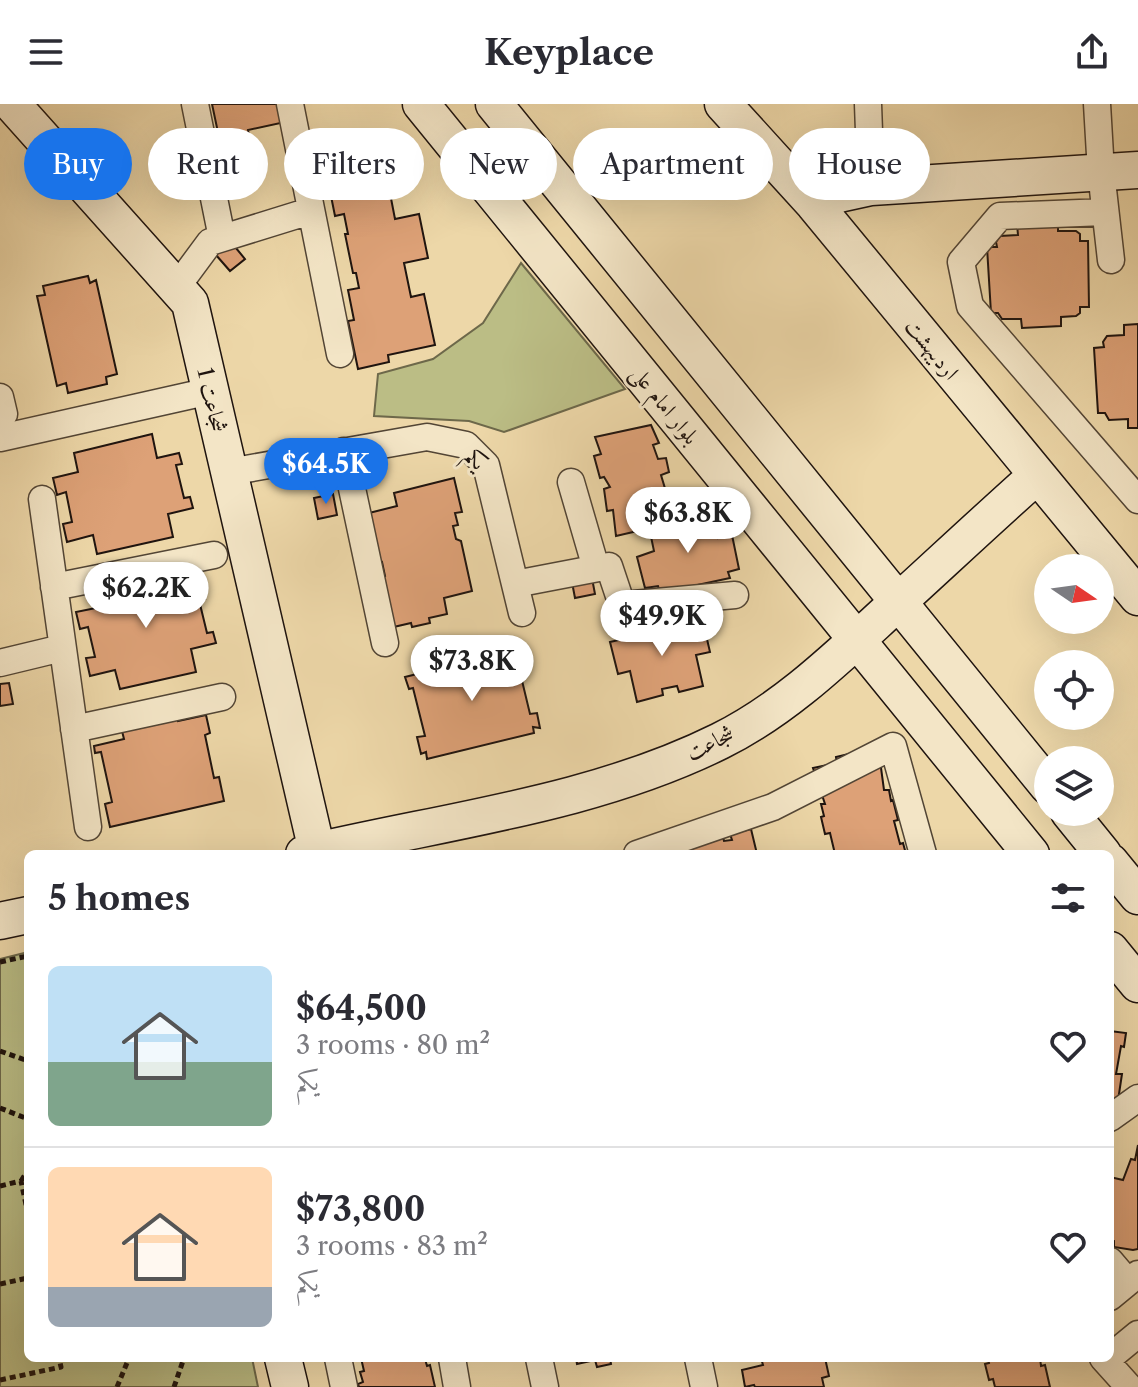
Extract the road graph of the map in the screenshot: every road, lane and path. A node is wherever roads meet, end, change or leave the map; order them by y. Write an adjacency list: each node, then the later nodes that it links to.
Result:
1 (12, 104): 19 (street, شجاعت 1)
2 (195, 104): 17 (street)
3 (290, 104): 15 (street)
4 (421, 104): 37 (street, بلوار امام علی)
5 (494, 104): 35 (street)
6 (723, 104): 14 (street, اردیبهشت)
7 (868, 104): 9 (street)
8 (1097, 104): 11 (street)
9 (869, 128)
10 (1138, 170): 11 (street)
11 (1101, 172): 12 (street); 16 (street)
12 (930, 183)
13 (824, 200): 14 (street)
14 (814, 204): 25 (street, اردیبهشت)
15 (310, 211): 17 (street); 20 (street)
16 (1105, 212): 18 (street); 28 (street)
17 (222, 238): 19 (street)
18 (1111, 260)
19 (176, 288): 21 (street, شجاعت 1)
20 (340, 354)
21 (210, 391): 22 (street); 24 (street, شجاعت 1)
22 (1, 416)
23 (344, 451): 24 (street, یکم); 31 (street, یکم); 38 (street)
24 (229, 472): 46 (street, شجاعت 1)
25 (1036, 476): 34 (street, اردیبهشت); 35 (street, شجاعت)
26 (571, 482): 30 (street)
27 (42, 499): 32 (street)
28 (1138, 500)
29 (214, 555): 32 (street)
30 (596, 568): 31 (street); 33 (street)
31 (515, 584): 36 (street, یکم)
32 (54, 587): 39 (street)
33 (735, 595)
34 (1138, 597)
35 (898, 602): 37 (street, شجاعت); 43 (street)
36 (522, 613)
37 (856, 641): 47 (street, شجاعت); 50 (street, بلوار امام علی)
38 (385, 643)
39 (62, 648): 40 (street); 42 (street)
40 (0, 663)
41 (222, 697): 42 (street)
42 (74, 729): 45 (street)
43 (1034, 769)
44 (1080, 826): 51 (street)
45 (88, 827)
46 (310, 850)
47 (319, 850)
48 (649, 850): 49 (street)
49 (922, 850)
50 (1028, 850)
51 (1100, 850)
52 (1114, 867): 53 (street)
53 (1138, 896)
54 (24, 916): 55 (street)
55 (0, 921)
56 (1114, 955): 59 (street)
57 (24, 957): 58 (path)
58 (0, 962)
59 (1138, 984)
60 (0, 1051): 61 (path)
61 (24, 1060)
62 (1138, 1098): 64 (street)
63 (0, 1108): 65 (path)
64 (1114, 1115)
65 (24, 1117)
66 (24, 1176): 67 (path)
67 (21, 1181): 68 (path); 69 (path)
68 (0, 1186)
69 (24, 1195)
70 (1114, 1267): 73 (street)
71 (24, 1279): 72 (path)
72 (0, 1284)
73 (1125, 1284)
74 (1138, 1334): 75 (street)
75 (1114, 1353)
76 (60, 1362): 85 (path)
77 (127, 1362): 86 (path)
78 (183, 1362): 87 (path)
79 (284, 1362): 88 (street)
80 (339, 1362): 89 (street)
81 (453, 1362): 90 (street)
82 (540, 1362): 91 (street)
83 (699, 1362): 92 (street)
84 (1110, 1362): 93 (street)
85 (0, 1380)
86 (117, 1387)
87 (174, 1387)
88 (290, 1387)
89 (344, 1387)
90 (457, 1387)
91 (545, 1387)
92 (704, 1387)
93 (1129, 1387)

